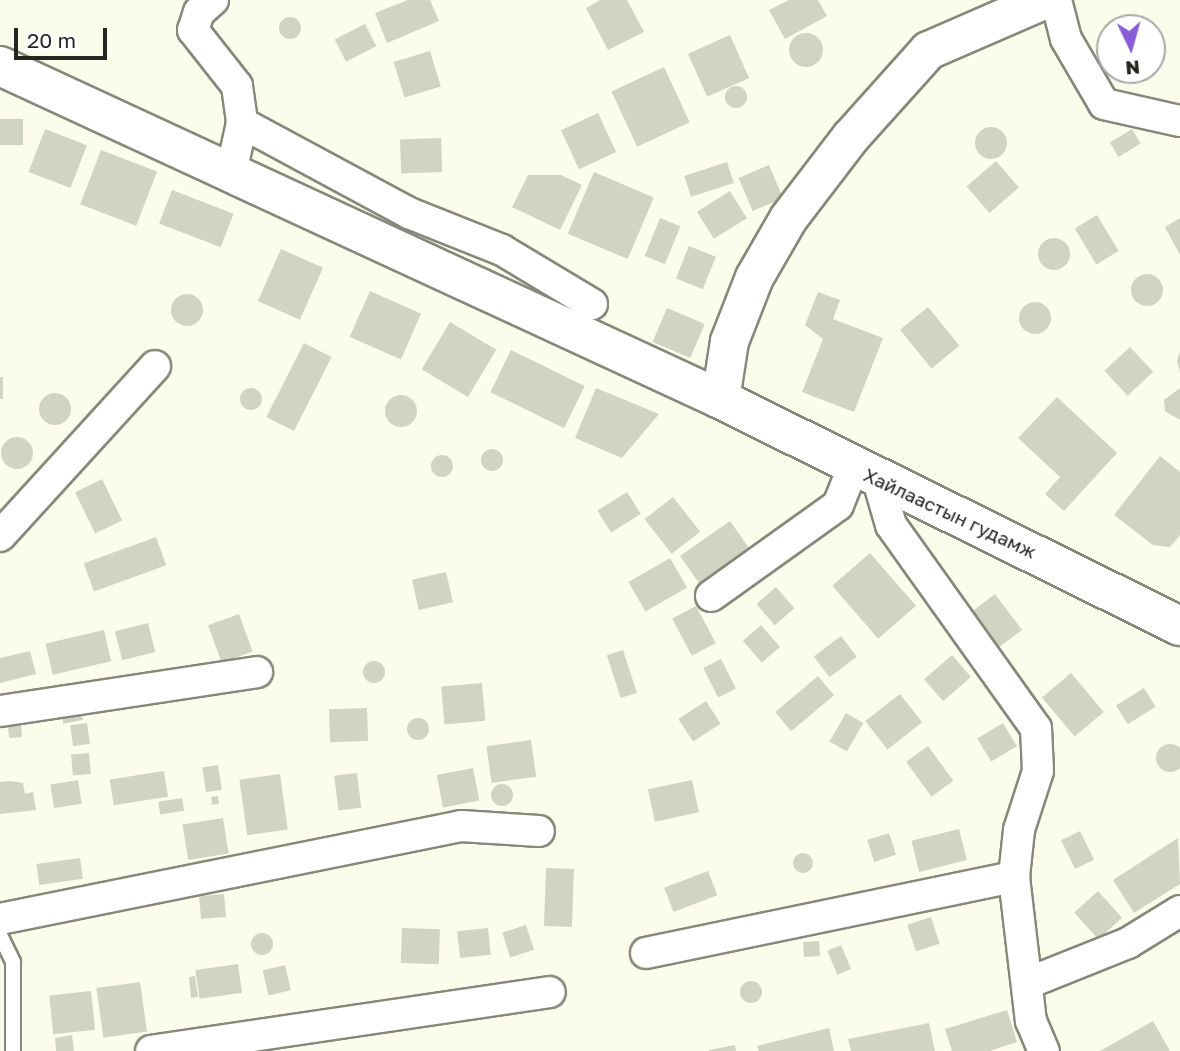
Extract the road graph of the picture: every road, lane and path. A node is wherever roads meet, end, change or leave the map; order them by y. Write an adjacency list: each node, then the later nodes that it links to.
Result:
1 (213, 0): 6 (street)
2 (1044, 0): 10 (street)
3 (1056, 0): 5 (street)
4 (0, 66): 7 (main road, Хайлаастын гудамж)
5 (1180, 121)
6 (242, 123): 7 (street); 8 (street)
7 (230, 177): 10 (main road, Хайлаастын гудамж)
8 (592, 304)
9 (155, 366): 12 (street)
10 (720, 399): 11 (main road, Хайлаастын гудамж)
11 (865, 474): 13 (street); 14 (main road, Хайлаастын гудамж); 18 (street)
12 (0, 536)
13 (711, 596)
14 (1180, 626)
15 (257, 672): 16 (street)
16 (0, 711)
17 (539, 831): 20 (street)
18 (1014, 877): 22 (street); 23 (street)
19 (1180, 911): 23 (street)
20 (0, 919)
21 (0, 935): 25 (lane)
22 (646, 953)
23 (1028, 983): 27 (street)
24 (550, 992): 26 (street)
25 (13, 1051)
26 (150, 1051)
27 (1044, 1051)

